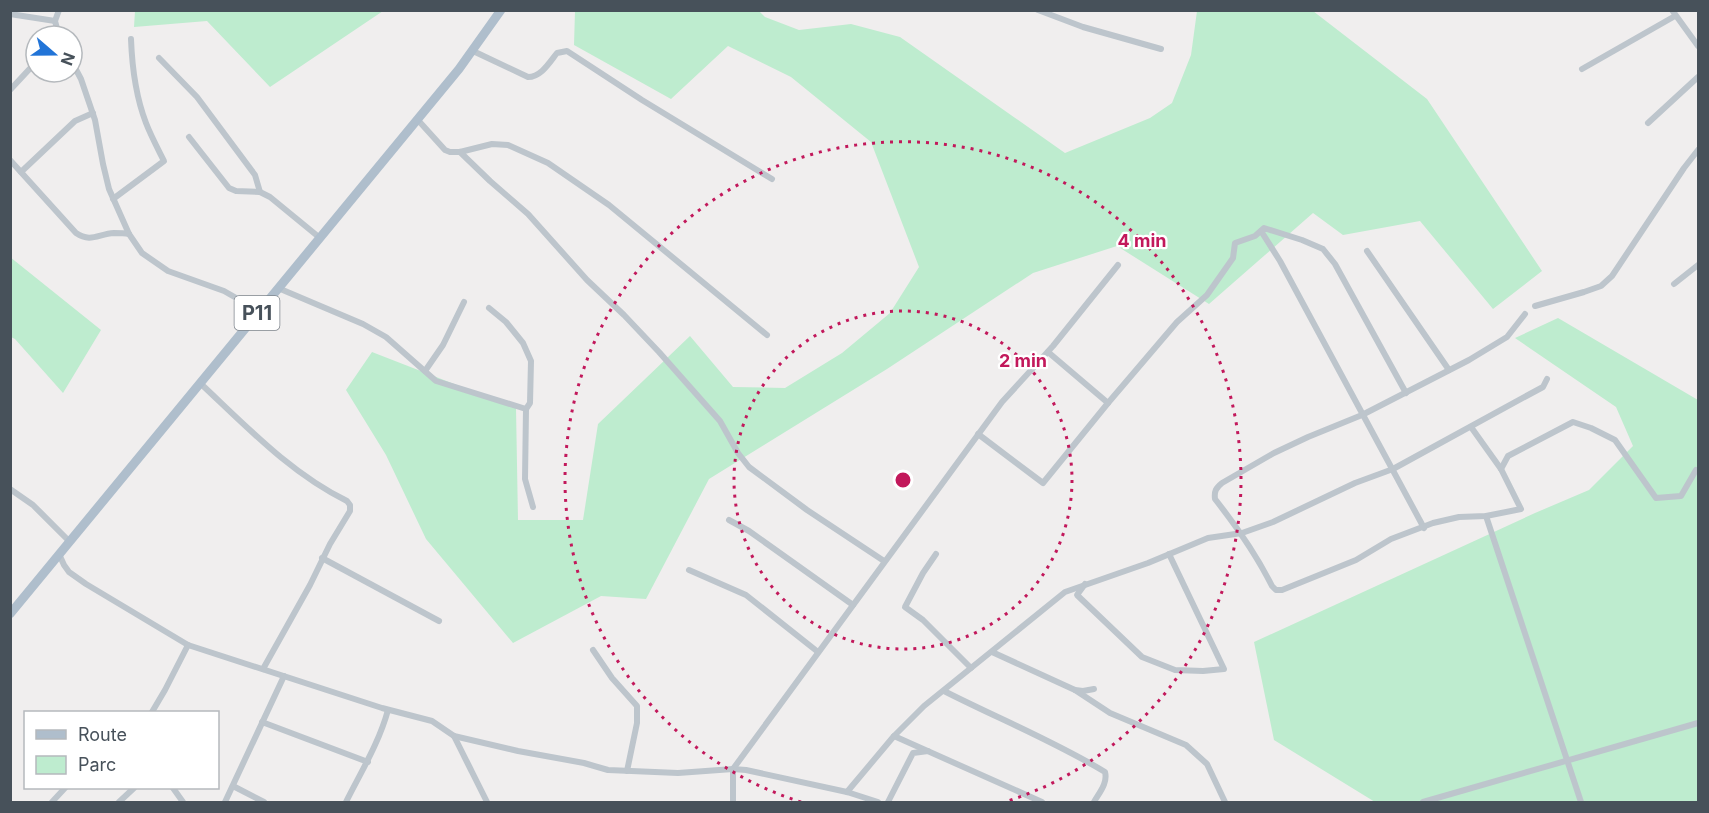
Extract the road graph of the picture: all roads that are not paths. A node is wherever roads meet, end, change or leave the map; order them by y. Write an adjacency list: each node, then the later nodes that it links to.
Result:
1 (59, 10): 6 (street)
2 (501, 10): 11 (main road, P11)
3 (1038, 10): 10 (street)
4 (1673, 13): 9 (street); 13 (street)
5 (10, 14): 6 (street)
6 (54, 21): 7 (street)
7 (55, 24)
8 (131, 39): 28 (street)
9 (1698, 46)
10 (1161, 49)
11 (473, 51): 19 (main road, P11); 26 (street)
12 (159, 58): 27 (street)
13 (1582, 69)
14 (24, 75): 17 (street)
15 (1698, 77): 20 (street)
16 (83, 84): 18 (street)
17 (10, 90)
18 (93, 113): 25 (street); 28 (street)
19 (417, 119): 23 (street); 31 (main road, P11)
20 (1648, 123)
21 (189, 137): 27 (street)
22 (1698, 150): 38 (street)
23 (460, 152): 42 (street); 68 (street)
24 (10, 160): 25 (street)
25 (21, 172): 30 (street)
26 (772, 178)
27 (260, 192): 31 (street)
28 (113, 199): 30 (street)
29 (1262, 231): 48 (street); 49 (street); 51 (street)
30 (129, 234): 41 (street)
31 (320, 238): 36 (main road, P11)
32 (1367, 251): 44 (street)
33 (1118, 265): 43 (street)
34 (1698, 265): 35 (street)
35 (1674, 284)
36 (278, 288): 41 (main road, P11); 45 (street)
37 (464, 302): 45 (street)
38 (1535, 306)
39 (489, 308): 50 (street)
40 (1525, 314): 44 (street)
41 (253, 319): 47 (main road, P11)
42 (767, 335)
43 (1048, 351): 49 (street); 53 (street)
44 (1449, 370): 48 (street)
45 (425, 371): 50 (street)
46 (1547, 379): 52 (street)
47 (200, 383): 63 (main road, P11); 67 (street)
48 (1406, 393): 51 (street)
49 (1108, 403): 53 (street)
50 (526, 409): 58 (street)
51 (1362, 415): 54 (street); 62 (street)
52 (1472, 427): 54 (street); 55 (street)
53 (978, 434): 68 (street)
54 (1393, 469): 61 (street); 62 (street)
55 (1501, 469): 56 (street); 59 (street)
56 (1696, 470)
57 (10, 489): 63 (street)
58 (533, 507)
59 (1486, 516): 61 (street); 91 (street)
60 (729, 520): 71 (street)
61 (1424, 528): 62 (street)
62 (1242, 534): 66 (street)
63 (69, 541): 64 (main road, P11)
64 (59, 554): 72 (main road, P11); 74 (street)
65 (936, 554): 78 (street)
66 (1169, 554): 70 (street); 70 (street)
67 (322, 558): 73 (street); 79 (street)
68 (884, 561): 71 (street)
69 (689, 570): 76 (street)
70 (1085, 584): 77 (street)
71 (852, 605): 76 (street)
72 (10, 614)
73 (439, 621)
74 (188, 645): 79 (street); 85 (street)
75 (593, 650): 94 (street)
76 (818, 652): 93 (street)
77 (992, 652): 78 (street); 82 (street)
78 (971, 668): 83 (street)
79 (263, 669): 80 (street)
80 (284, 676): 84 (street); 86 (street)
81 (1094, 689): 82 (street)
82 (1075, 690): 113 (street)
83 (944, 691): 89 (street); 112 (street)
84 (388, 710): 88 (street); 92 (street)
85 (153, 711)
86 (262, 722): 92 (street); 95 (street)
87 (1698, 723): 91 (street)
88 (454, 736): 94 (street); 107 (street)
89 (894, 736): 90 (street); 99 (street)
90 (929, 752): 110 (street); 111 (street)
91 (1568, 761): 100 (street); 115 (street)
92 (368, 762): 106 (street)
93 (733, 769): 94 (street); 99 (street); 108 (street)
94 (627, 771)
95 (232, 786): 104 (street); 105 (street)
96 (64, 789): 101 (street)
97 (133, 789): 102 (street)
98 (174, 789): 103 (street)
99 (847, 792): 109 (street)
100 (1443, 799): 114 (street)
101 (52, 802)
102 (120, 802)
103 (183, 802)
104 (225, 802)
105 (264, 802)
106 (346, 802)
107 (488, 802)
108 (733, 802)
109 (878, 802)
110 (888, 802)
111 (1042, 802)
112 (1094, 802)
113 (1225, 802)
114 (1423, 802)
115 (1581, 802)

